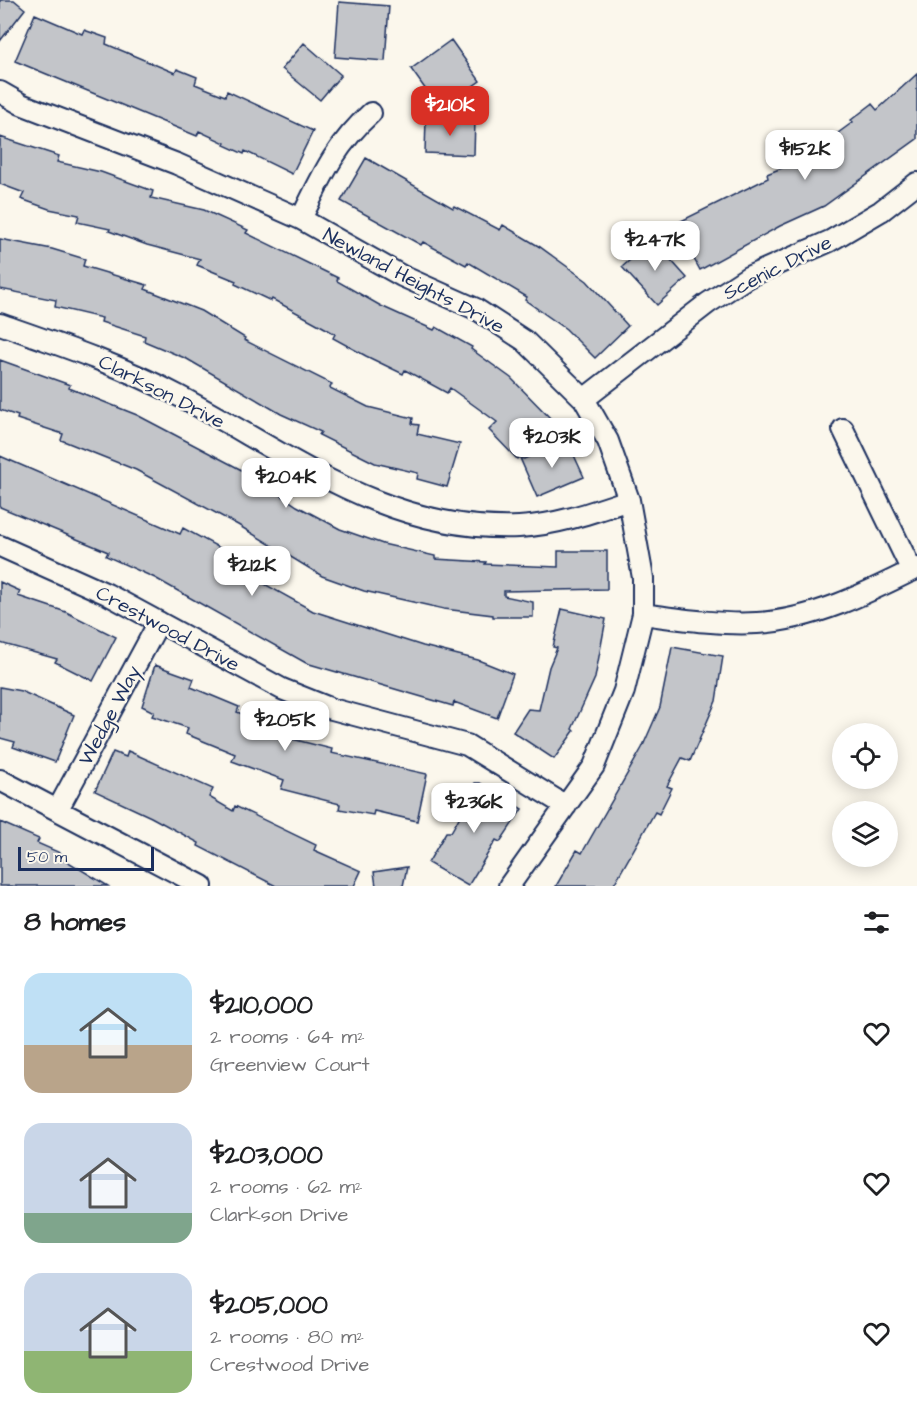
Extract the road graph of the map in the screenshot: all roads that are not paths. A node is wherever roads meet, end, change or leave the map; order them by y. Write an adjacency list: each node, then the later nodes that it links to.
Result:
1 (0, 92): 4 (street, Newland Heights Drive)
2 (370, 113): 4 (street)
3 (917, 183): 6 (street, Scenic Drive)
4 (301, 219): 6 (street, Newland Heights Drive)
5 (0, 324): 8 (street, Clarkson Drive)
6 (584, 399): 8 (street, Newland Heights Drive)
7 (843, 429): 10 (street)
8 (629, 500): 11 (street, Newland Heights Drive)
9 (0, 546): 12 (street, Crestwood Drive)
10 (914, 570): 11 (street)
11 (643, 614): 14 (street, Newland Heights Drive)
12 (159, 622): 14 (street, Crestwood Drive); 15 (street, Wedge Way)
13 (0, 780): 15 (street)
14 (566, 806): 17 (street, Newland Heights Drive)
15 (58, 808): 16 (street)
16 (202, 886)
17 (509, 886)

